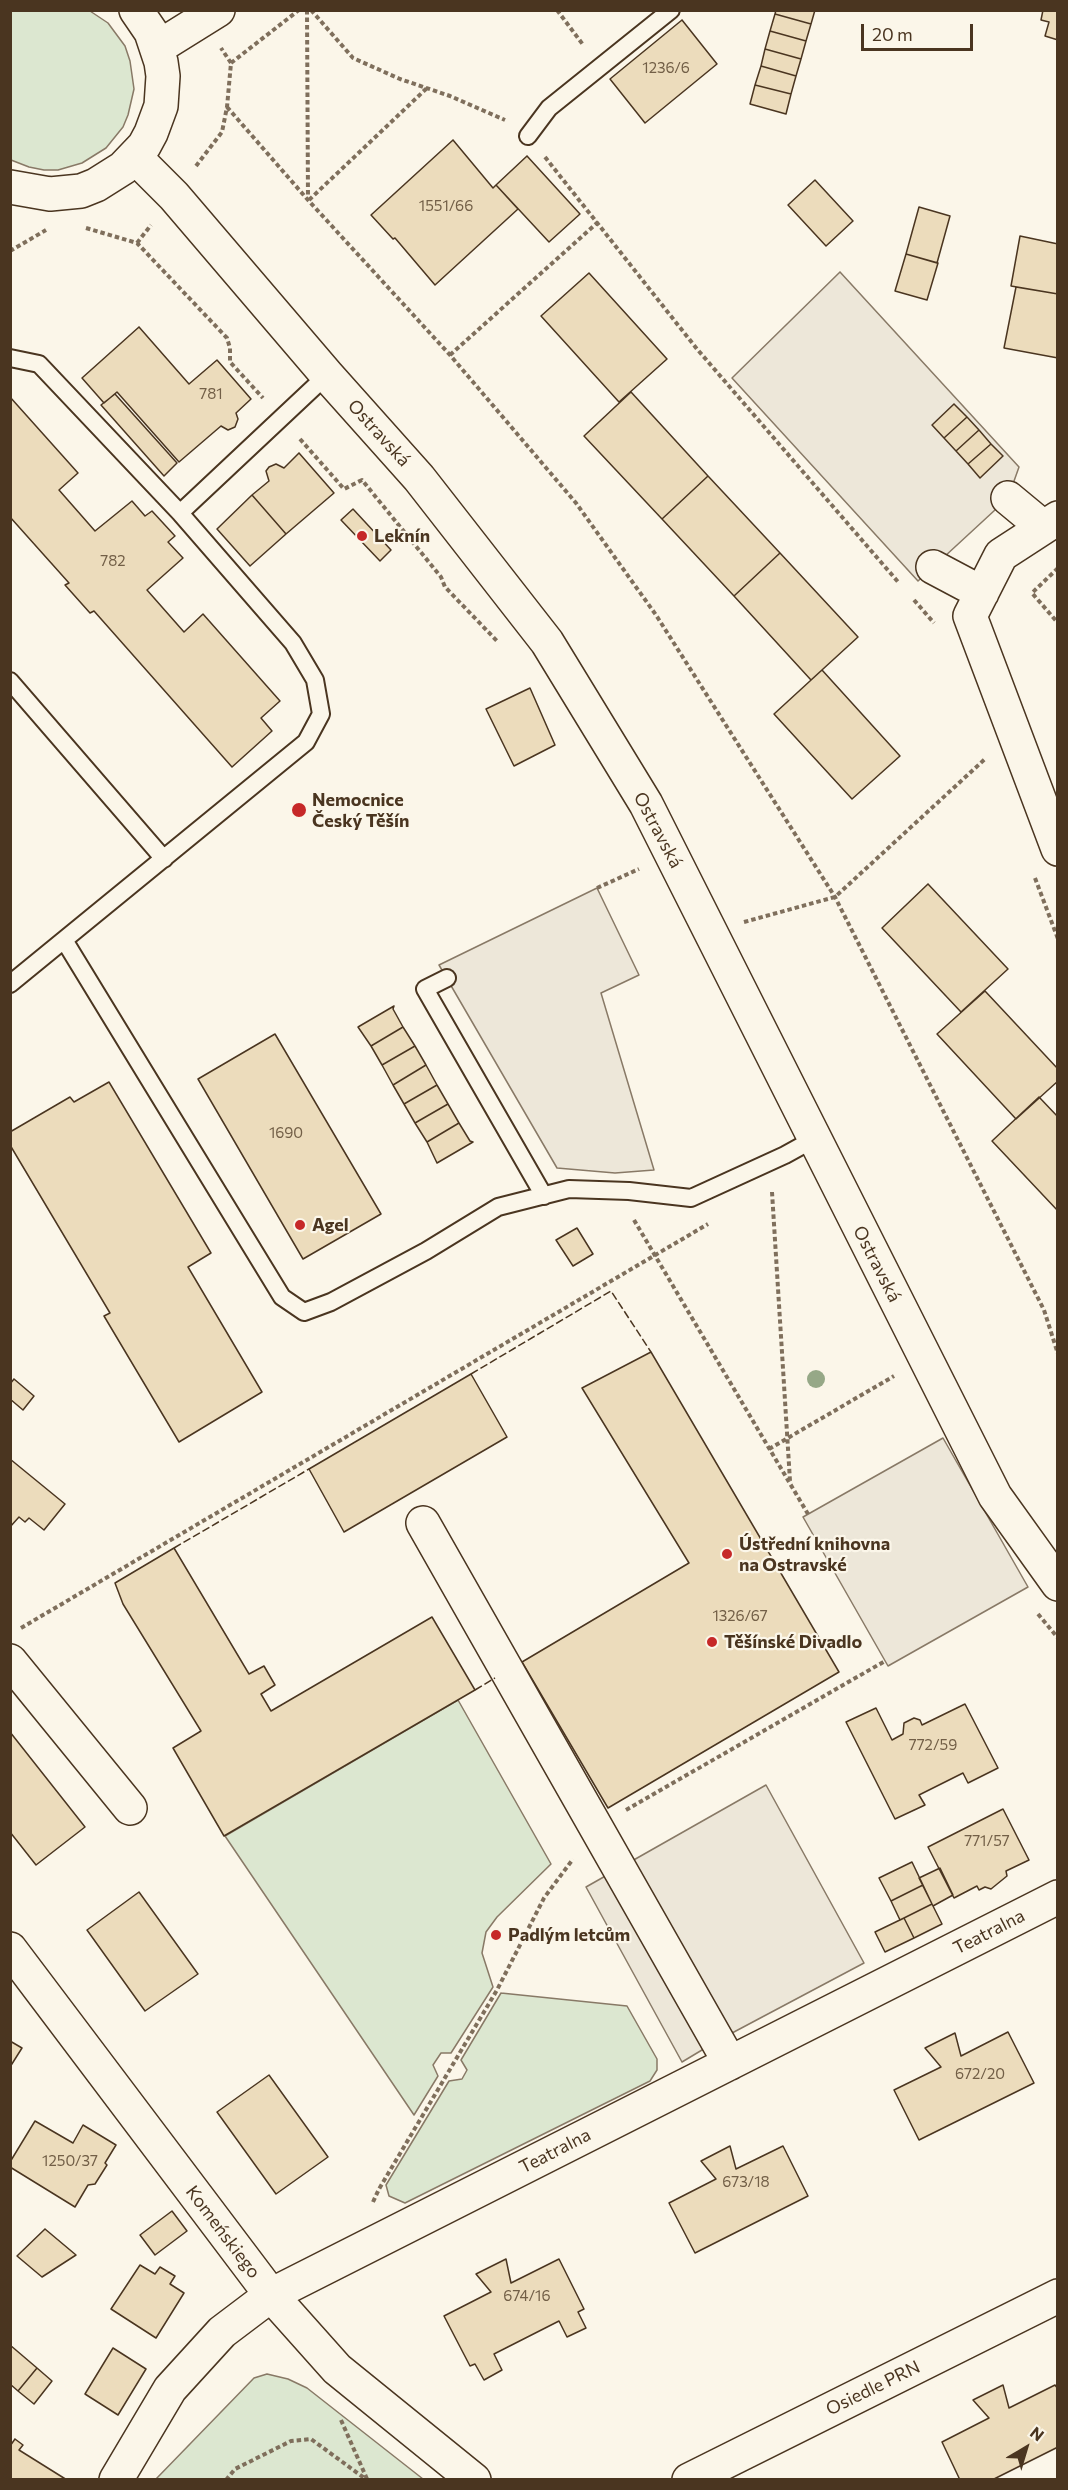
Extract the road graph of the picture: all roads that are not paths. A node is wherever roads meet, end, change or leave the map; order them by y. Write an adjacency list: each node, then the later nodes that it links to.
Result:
1 (136, 10): 4 (street)
2 (671, 10): 5 (lane)
3 (211, 16): 4 (street)
4 (157, 48): 6 (street)
5 (528, 136)
6 (135, 157): 7 (street); 9 (street, Ostravská)
7 (10, 187)
8 (10, 358): 11 (lane)
9 (327, 375): 11 (lane); 21 (street, Ostravská)
10 (1008, 498): 12 (street)
11 (180, 513): 17 (lane)
12 (1050, 522): 14 (street)
13 (933, 567): 14 (street)
14 (982, 593): 16 (street)
15 (10, 681): 17 (lane)
16 (1058, 849)
17 (164, 859): 18 (lane)
18 (64, 940): 20 (lane); 22 (lane)
19 (447, 978): 22 (lane)
20 (10, 984)
21 (814, 1139): 22 (lane); 24 (street, Ostravská)
22 (544, 1196)
23 (423, 1523): 29 (street)
24 (1058, 1584)
25 (10, 1661): 26 (street)
26 (130, 1808)
27 (1058, 1897): 29 (street, Teatralna)
28 (10, 1949): 30 (street, Komeńskiego)
29 (730, 2062): 30 (street, Teatralna)
30 (270, 2295): 32 (street, Teatralna); 33 (street, Komeńskiego)
31 (1058, 2296): 34 (street, Osiedle PRN)
32 (116, 2480)
33 (474, 2480)
34 (689, 2480)

